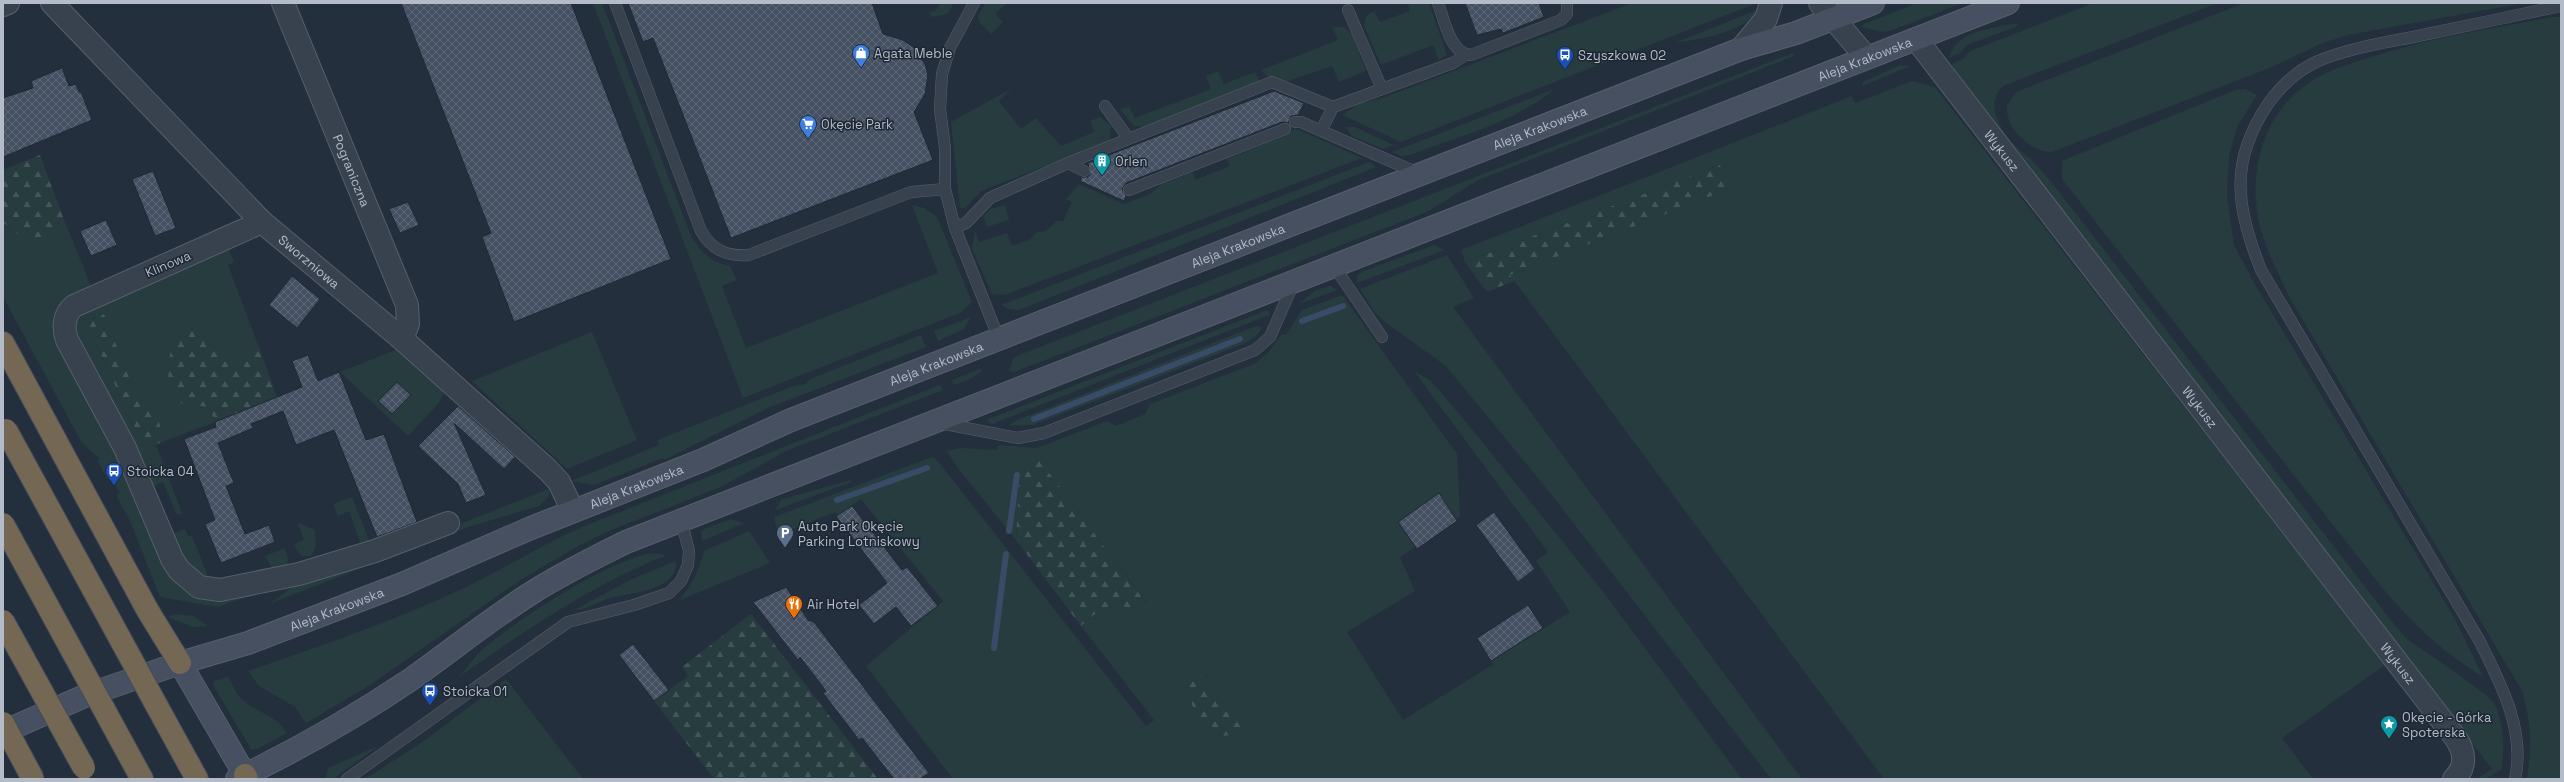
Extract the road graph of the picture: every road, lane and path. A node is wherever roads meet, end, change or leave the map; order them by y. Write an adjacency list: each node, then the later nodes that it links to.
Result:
1 (8, 3): 11 (street)
2 (52, 3): 31 (street, Sworzniowa)
3 (283, 3): 36 (street, Pograniczna)
4 (615, 3): 29 (lane)
5 (974, 3): 29 (lane)
6 (1438, 3): 17 (lane)
7 (1567, 3): 17 (lane)
8 (1771, 3): 16 (street)
9 (1873, 3): 13 (main road, Aleja Krakowska)
10 (2008, 3): 15 (main road, Aleja Krakowska)
11 (3, 5)
12 (2561, 6): 56 (lane)
13 (1837, 9): 16 (main road, Aleja Krakowska); 18 (street)
14 (1348, 10): 19 (lane)
15 (1916, 39): 18 (main road, Aleja Krakowska); 55 (street, Wykusz)
16 (1741, 49): 28 (main road, Aleja Krakowska)
17 (1466, 54): 19 (lane)
18 (1866, 57): 33 (main road, Aleja Krakowska)
19 (1382, 89): 21 (lane)
20 (1104, 106): 25 (lane)
21 (1333, 107): 24 (lane); 25 (lane)
22 (1295, 122): 24 (lane)
23 (1285, 129): 30 (lane)
24 (1321, 131): 28 (lane)
25 (1129, 139): 26 (lane)
26 (1068, 163): 27 (lane); 32 (lane)
27 (1084, 171)
28 (1420, 174): 37 (main road, Aleja Krakowska)
29 (945, 189): 32 (lane)
30 (1129, 190)
31 (262, 222): 36 (street, Sworzniowa); 43 (street, Klinowa)
32 (955, 228): 37 (lane)
33 (1334, 266): 34 (main road, Aleja Krakowska); 35 (lane)
34 (1295, 281): 39 (main road, Aleja Krakowska); 39 (lane)
35 (1382, 337)
36 (402, 338): 41 (street, Sworzniowa)
37 (999, 339): 41 (main road, Aleja Krakowska)
38 (3, 343): 46 (highway)
39 (934, 421): 42 (main road, Aleja Krakowska)
40 (5, 427): 53 (highway, bridge)
41 (573, 511): 46 (main road, Aleja Krakowska)
42 (680, 520): 50 (main road, Aleja Krakowska); 54 (lane)
43 (448, 523)
44 (3, 524): 52 (highway, bridge)
45 (3, 621): 49 (highway, bridge)
46 (180, 663): 48 (main road, Aleja Krakowska); 50 (main road)
47 (3, 723): 51 (highway, bridge)
48 (3, 732)
49 (87, 773)
50 (243, 778)
51 (33, 779)
52 (142, 779)
53 (197, 779)
54 (347, 779)
55 (2454, 779)
56 (2514, 779)

